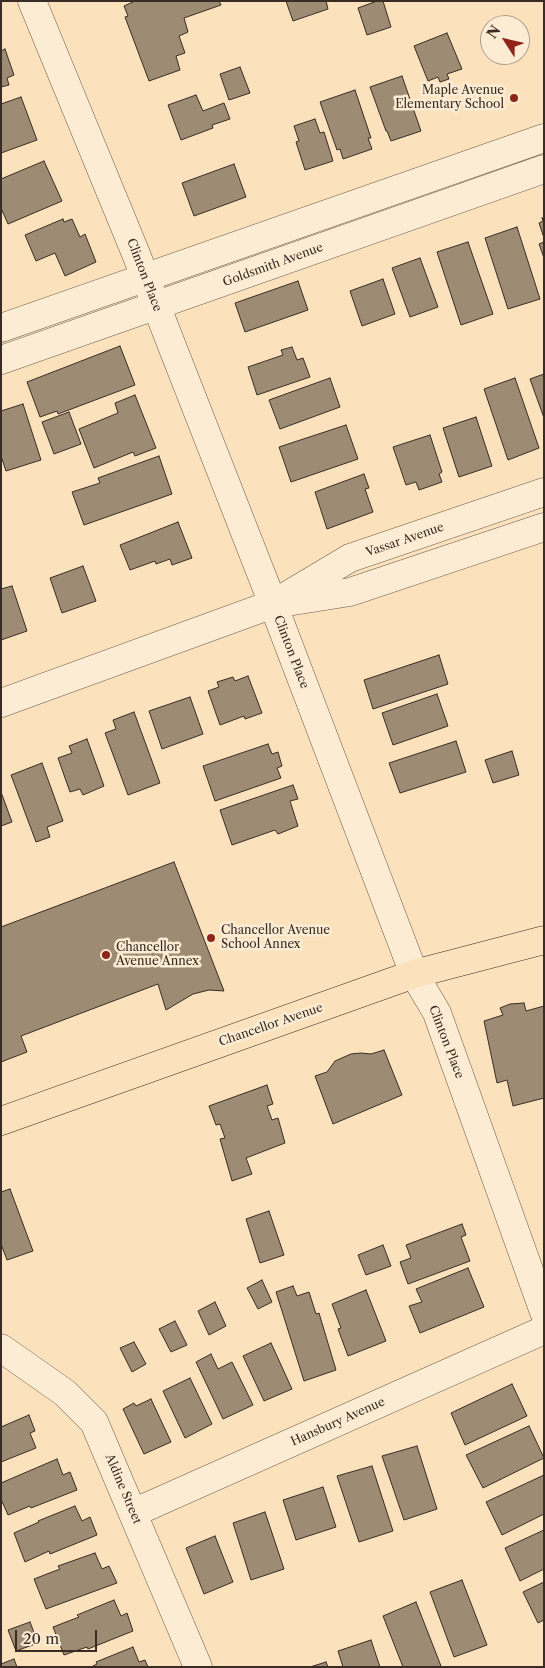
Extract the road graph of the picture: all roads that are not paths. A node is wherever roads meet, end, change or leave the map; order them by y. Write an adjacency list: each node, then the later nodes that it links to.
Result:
1 (32, 1): 4 (street, Clinton Place)
2 (544, 138): 4 (street)
3 (544, 169): 5 (street, Goldsmith Avenue)
4 (145, 277): 5 (street, Clinton Place); 6 (street)
5 (156, 306): 7 (street, Goldsmith Avenue); 10 (street, Clinton Place)
6 (1, 328)
7 (1, 360)
8 (544, 492): 10 (street, Vassar Avenue)
9 (544, 527): 10 (street, Vassar Avenue)
10 (273, 604): 11 (street, Vassar Avenue); 13 (street, Clinton Place)
11 (1, 703)
12 (544, 940): 13 (main road, Chancellor Avenue)
13 (414, 974): 14 (main road, Chancellor Avenue); 15 (street, Clinton Place)
14 (1, 1120)
15 (543, 1313): 17 (street, Hansbury Avenue)
16 (1, 1348): 17 (street, Aldine Street)
17 (133, 1513): 18 (street, Aldine Street)
18 (198, 1667)

